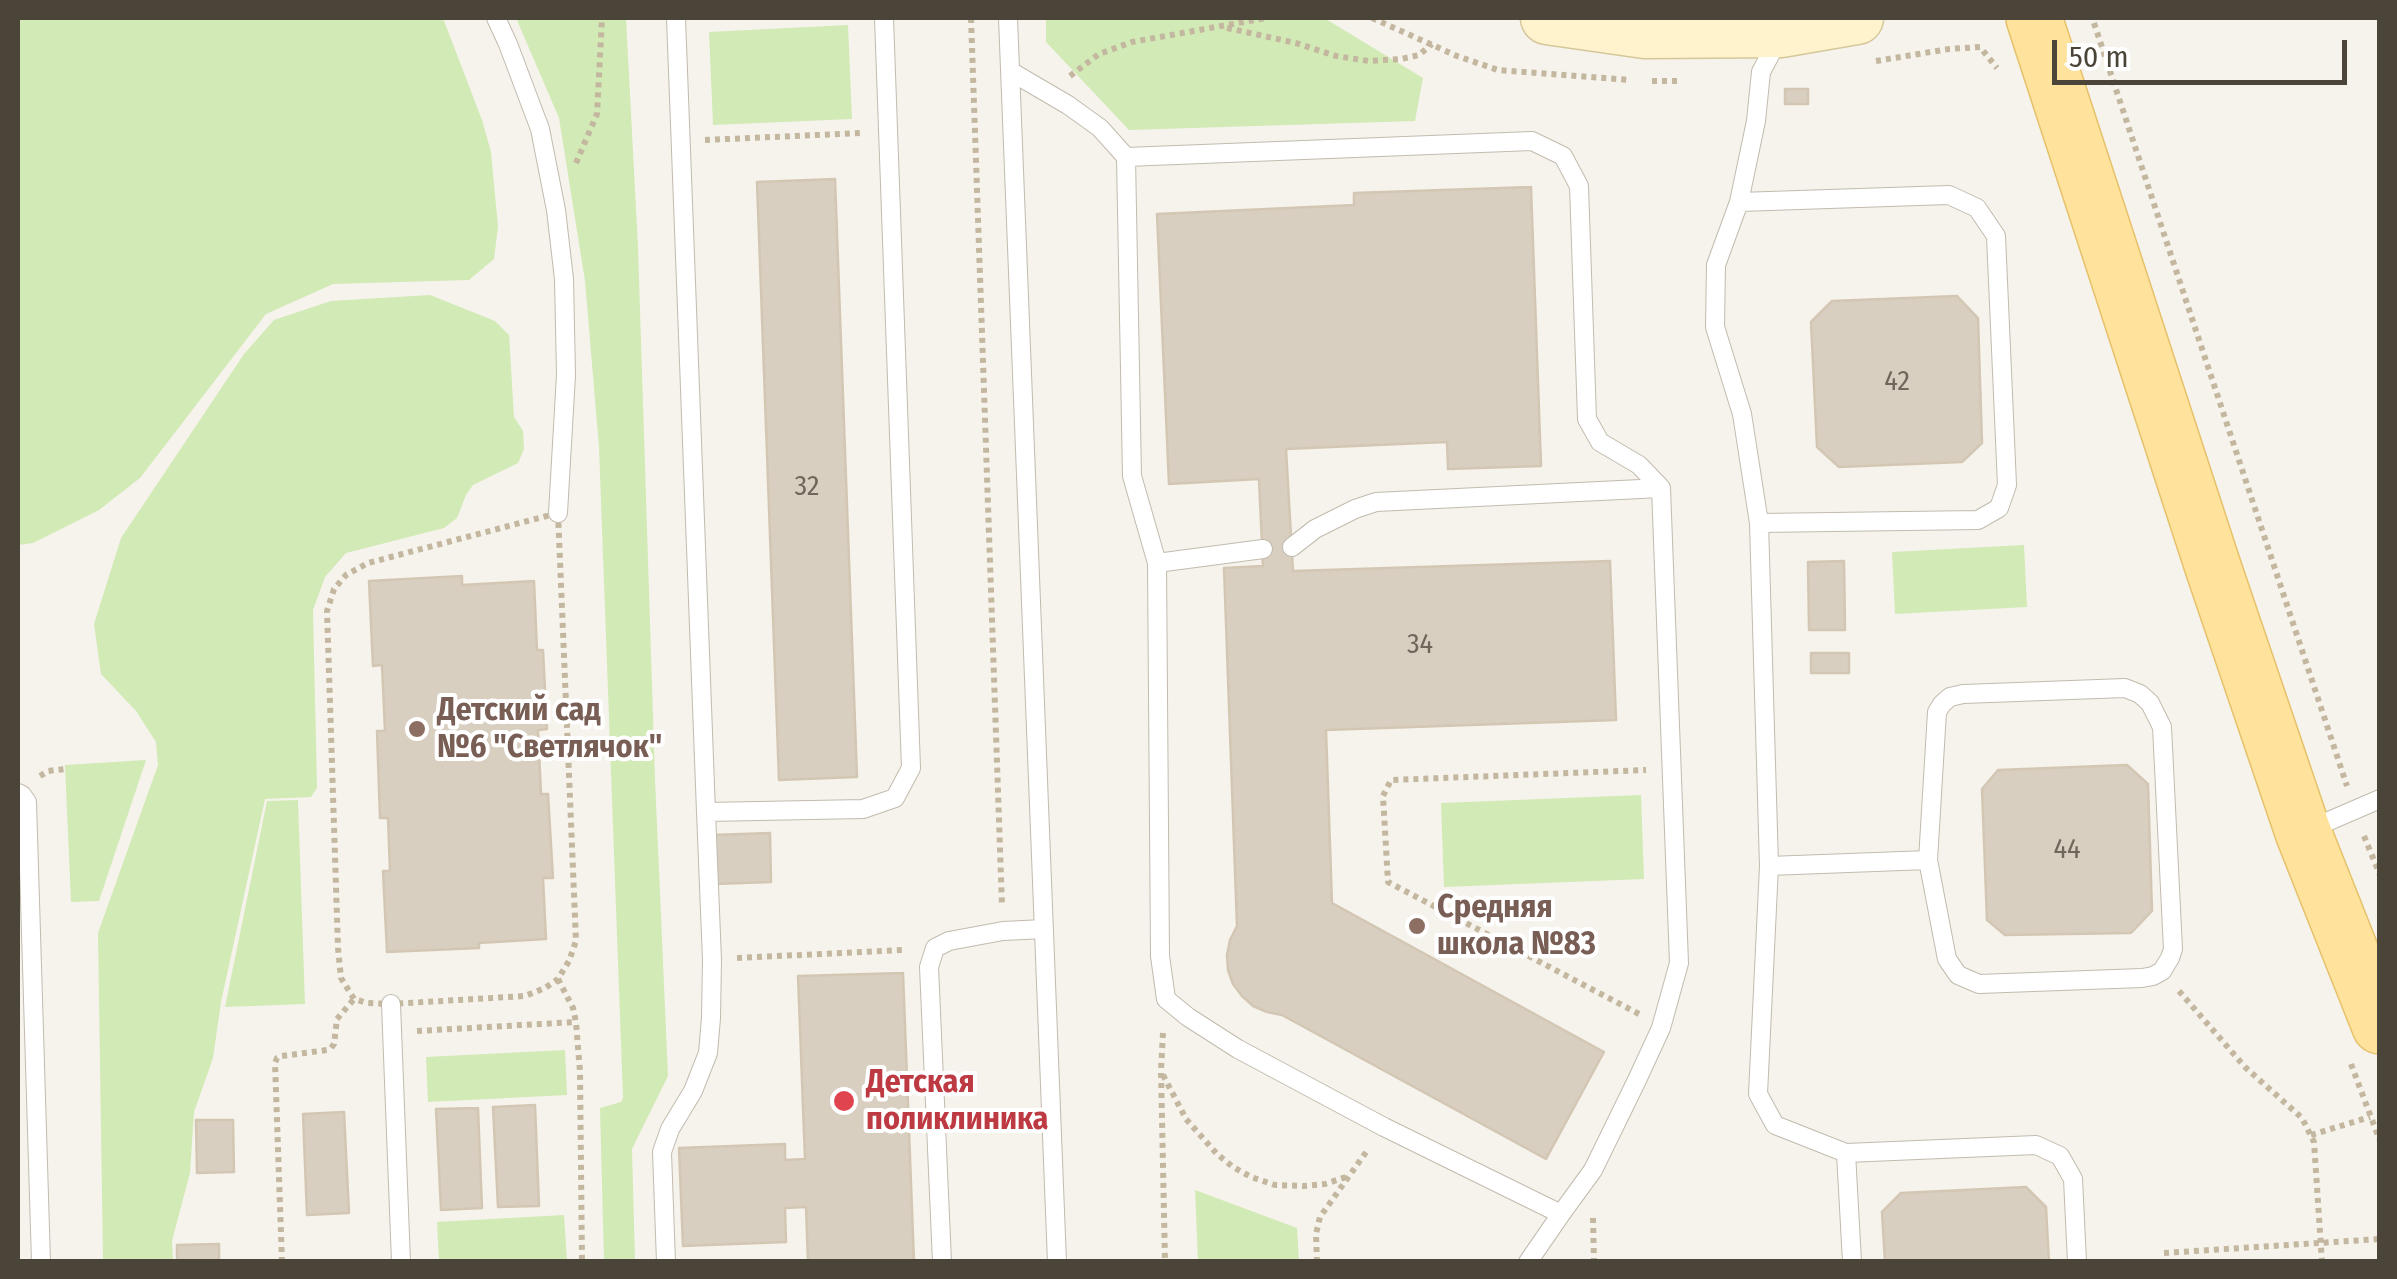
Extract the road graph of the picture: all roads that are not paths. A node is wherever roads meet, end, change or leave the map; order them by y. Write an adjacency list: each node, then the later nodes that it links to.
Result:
1 (496, 18): 13 (lane)
2 (676, 18): 20 (lane)
3 (884, 18): 20 (lane)
4 (1008, 18): 9 (lane)
5 (1547, 18): 8 (main road)
6 (1857, 18): 8 (main road)
7 (2034, 18): 21 (main road)
8 (1782, 31): 11 (lane)
9 (1010, 71): 10 (lane); 24 (lane)
10 (1126, 157): 12 (lane); 17 (lane)
11 (1739, 202): 14 (lane); 14 (lane)
12 (1662, 488): 15 (lane); 28 (lane)
13 (558, 512)
14 (1759, 523): 23 (lane)
15 (1292, 547)
16 (1263, 549): 17 (lane)
17 (1157, 563): 28 (lane)
18 (18, 793): 29 (lane)
19 (2380, 800): 21 (lane)
20 (706, 812): 31 (lane)
21 (2303, 832): 26 (main road)
22 (1928, 860): 22 (lane); 23 (lane)
23 (1768, 866): 27 (lane)
24 (1044, 929): 32 (lane); 33 (lane)
25 (391, 1004): 30 (lane)
26 (2380, 1026)
27 (1846, 1153): 35 (lane); 36 (lane)
28 (1561, 1214): 34 (lane)
29 (40, 1262)
30 (402, 1262)
31 (666, 1262)
32 (942, 1262)
33 (1056, 1262)
34 (1528, 1262)
35 (1852, 1262)
36 (2077, 1262)

